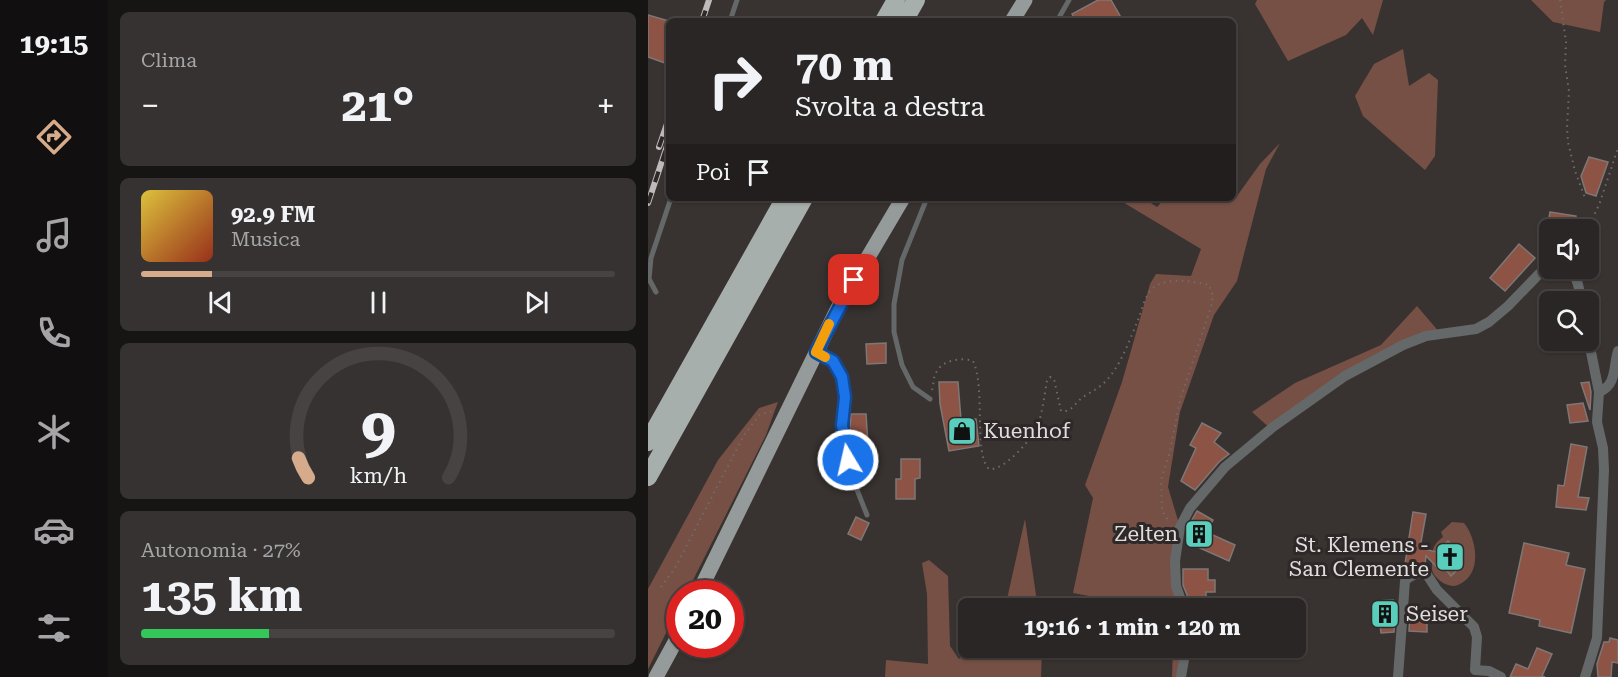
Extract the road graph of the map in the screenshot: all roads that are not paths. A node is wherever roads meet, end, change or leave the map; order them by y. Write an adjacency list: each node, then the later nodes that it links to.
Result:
1 (737, 0): 6 (lane)
2 (896, 0): 7 (highway)
3 (916, 0): 8 (highway)
4 (1025, 0): 9 (main road)
5 (1068, 0): 10 (lane)
6 (731, 18)
7 (886, 18)
8 (906, 18)
9 (1014, 18)
10 (1059, 18)
11 (670, 201): 17 (lane)
12 (783, 201): 23 (highway)
13 (802, 201): 24 (highway)
14 (901, 201): 20 (main road)
15 (926, 201): 22 (lane)
16 (1539, 274): 27 (street)
17 (656, 292)
18 (1591, 351): 21 (street)
19 (1618, 351): 21 (street)
20 (816, 352): 25 (lane); 26 (main road)
21 (1599, 392): 35 (street)
22 (930, 399)
23 (648, 442)
24 (648, 477)
25 (867, 515)
26 (705, 580)
27 (1180, 598)
28 (666, 658): 31 (main road)
29 (1184, 658): 32 (street)
30 (1474, 674): 33 (street); 34 (street)
31 (656, 677)
32 (1180, 677)
33 (1398, 677)
34 (1501, 677)
35 (1585, 677)

